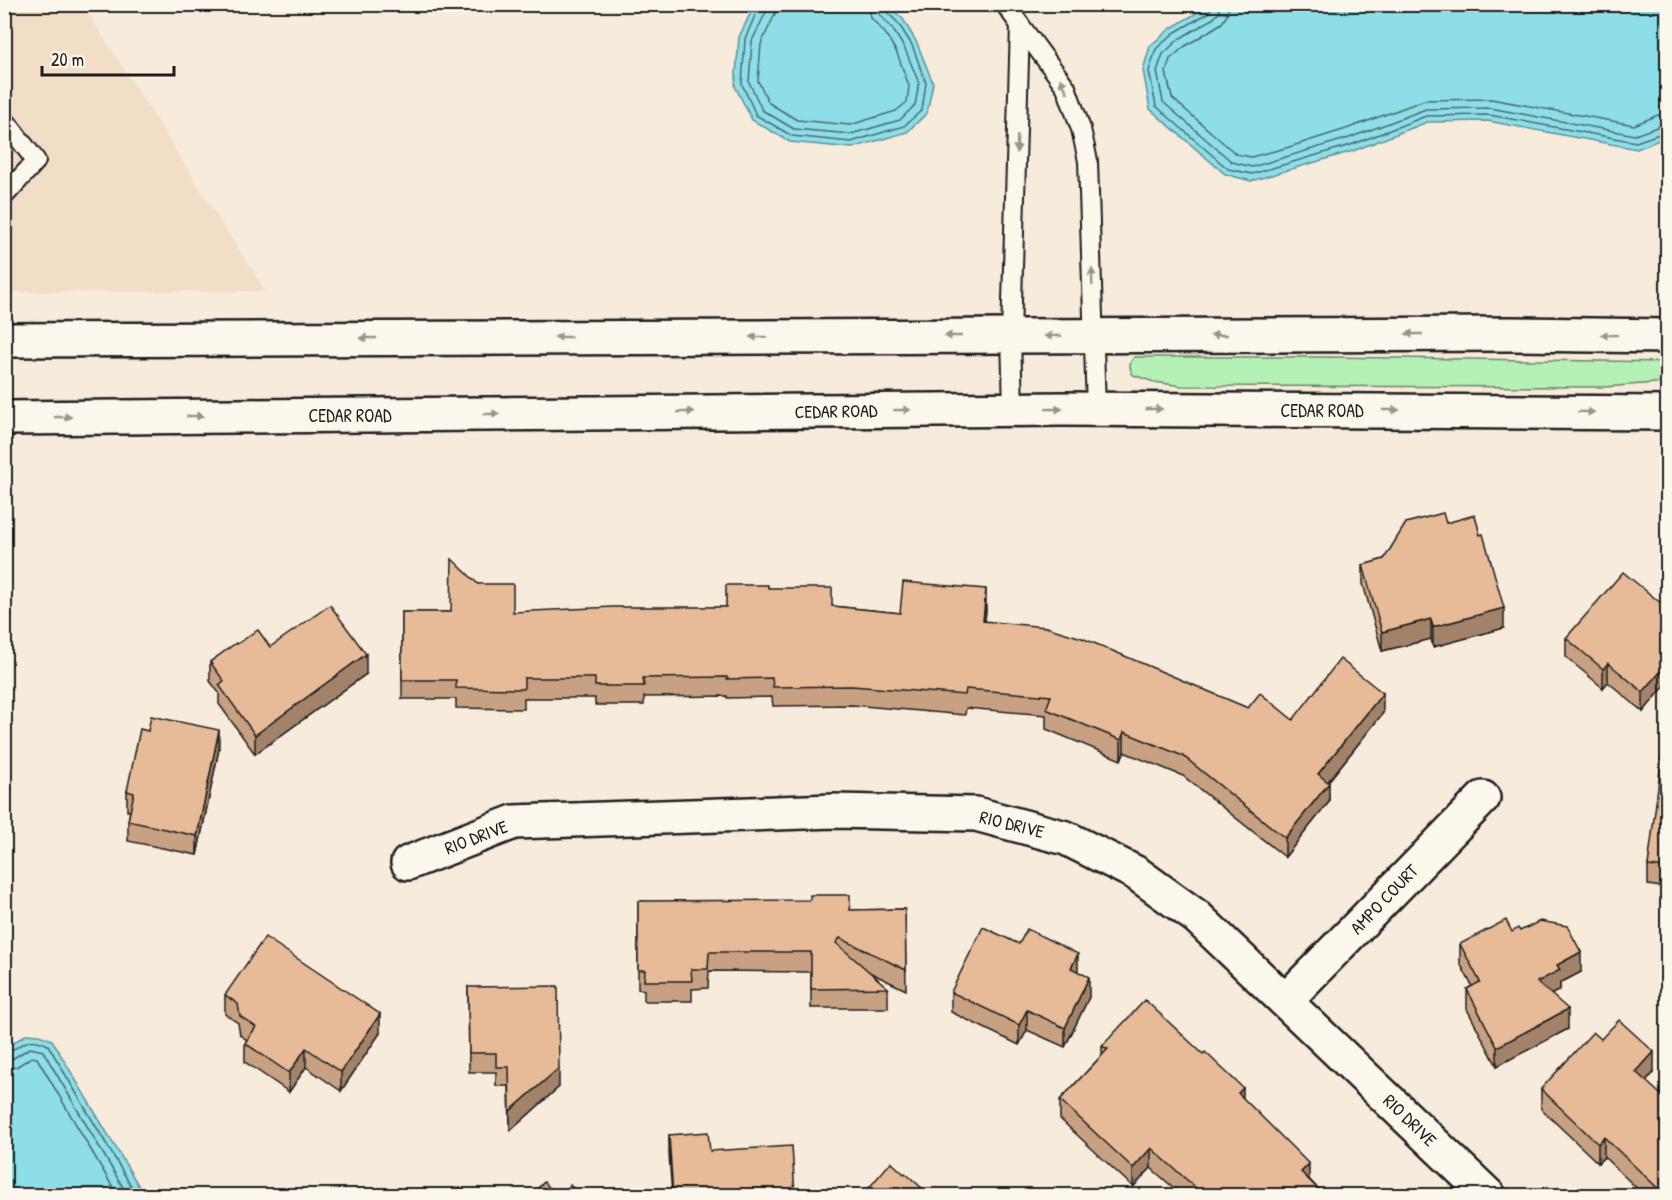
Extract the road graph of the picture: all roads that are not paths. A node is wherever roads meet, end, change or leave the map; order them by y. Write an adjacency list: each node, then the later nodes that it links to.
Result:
1 (1005, 4): 2 (lane)
2 (1020, 25): 5 (lane, one-way to 5); 6 (lane, one-way to 2)
3 (4, 119): 4 (lane)
4 (4, 196)
5 (1011, 336): 6 (main road, one-way to 5); 8 (main road, one-way to 8); 9 (lane)
6 (1094, 336): 7 (main road, one-way to 6); 10 (lane)
7 (1668, 336)
8 (4, 340)
9 (1013, 409): 10 (main road, CEDAR ROAD, one-way to 10); 12 (main road, CEDAR ROAD, one-way to 9)
10 (1096, 409): 11 (main road, CEDAR ROAD, one-way to 11)
11 (1668, 413)
12 (4, 418)
13 (1483, 798): 15 (main road, AMPO COURT)
14 (408, 863): 15 (main road, RIO DRIVE)
15 (1285, 1001): 16 (main road, RIO DRIVE)
16 (1488, 1196)

